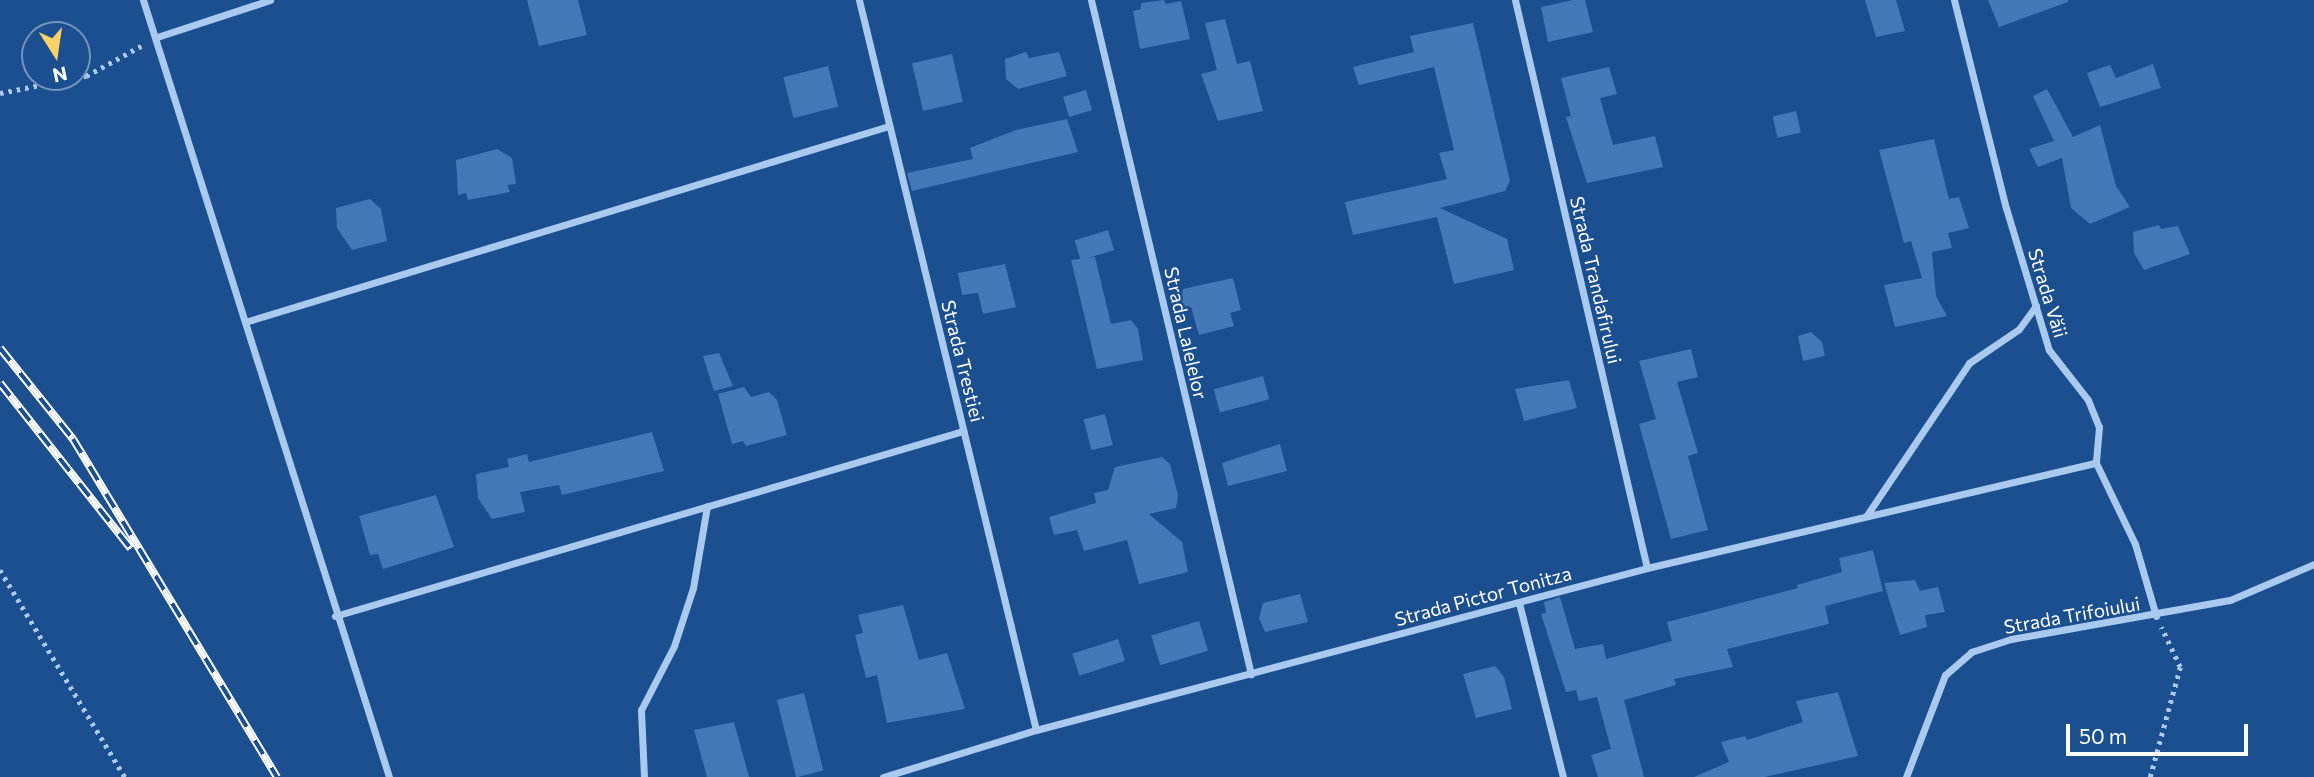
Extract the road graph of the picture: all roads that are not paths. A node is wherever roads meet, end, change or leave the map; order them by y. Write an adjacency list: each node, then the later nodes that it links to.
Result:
1 (143, 0): 7 (street)
2 (270, 0): 7 (street)
3 (859, 0): 8 (street, Strada Trestiei)
4 (1091, 0): 20 (street, Strada Lalelelor)
5 (1514, 0): 16 (street, Strada Trandafirului)
6 (1954, 0): 9 (street, Strada Văii)
7 (157, 37): 10 (street)
8 (889, 126): 10 (street); 11 (street, Strada Trestiei)
9 (2036, 306): 12 (street, Strada Văii); 14 (street)
10 (245, 322): 18 (street)
11 (963, 431): 13 (street); 21 (street, Strada Trestiei)
12 (2096, 463): 14 (street, Strada Pictor Tonitza); 19 (street)
13 (707, 506): 18 (street); 23 (street)
14 (1867, 515): 16 (street, Strada Pictor Tonitza)
15 (2314, 564): 19 (street, Strada Trifoiului)
16 (1647, 568): 17 (street, Strada Pictor Tonitza)
17 (1520, 603): 20 (street, Strada Pictor Tonitza); 25 (street)
18 (335, 616): 22 (street)
19 (2156, 617): 26 (street, Strada Trifoiului)
20 (1251, 674): 21 (street, Strada Pictor Tonitza)
21 (1035, 730): 24 (street, Strada Pictor Tonitza)
22 (389, 777)
23 (644, 777)
24 (883, 777)
25 (1563, 777)
26 (1906, 777)

